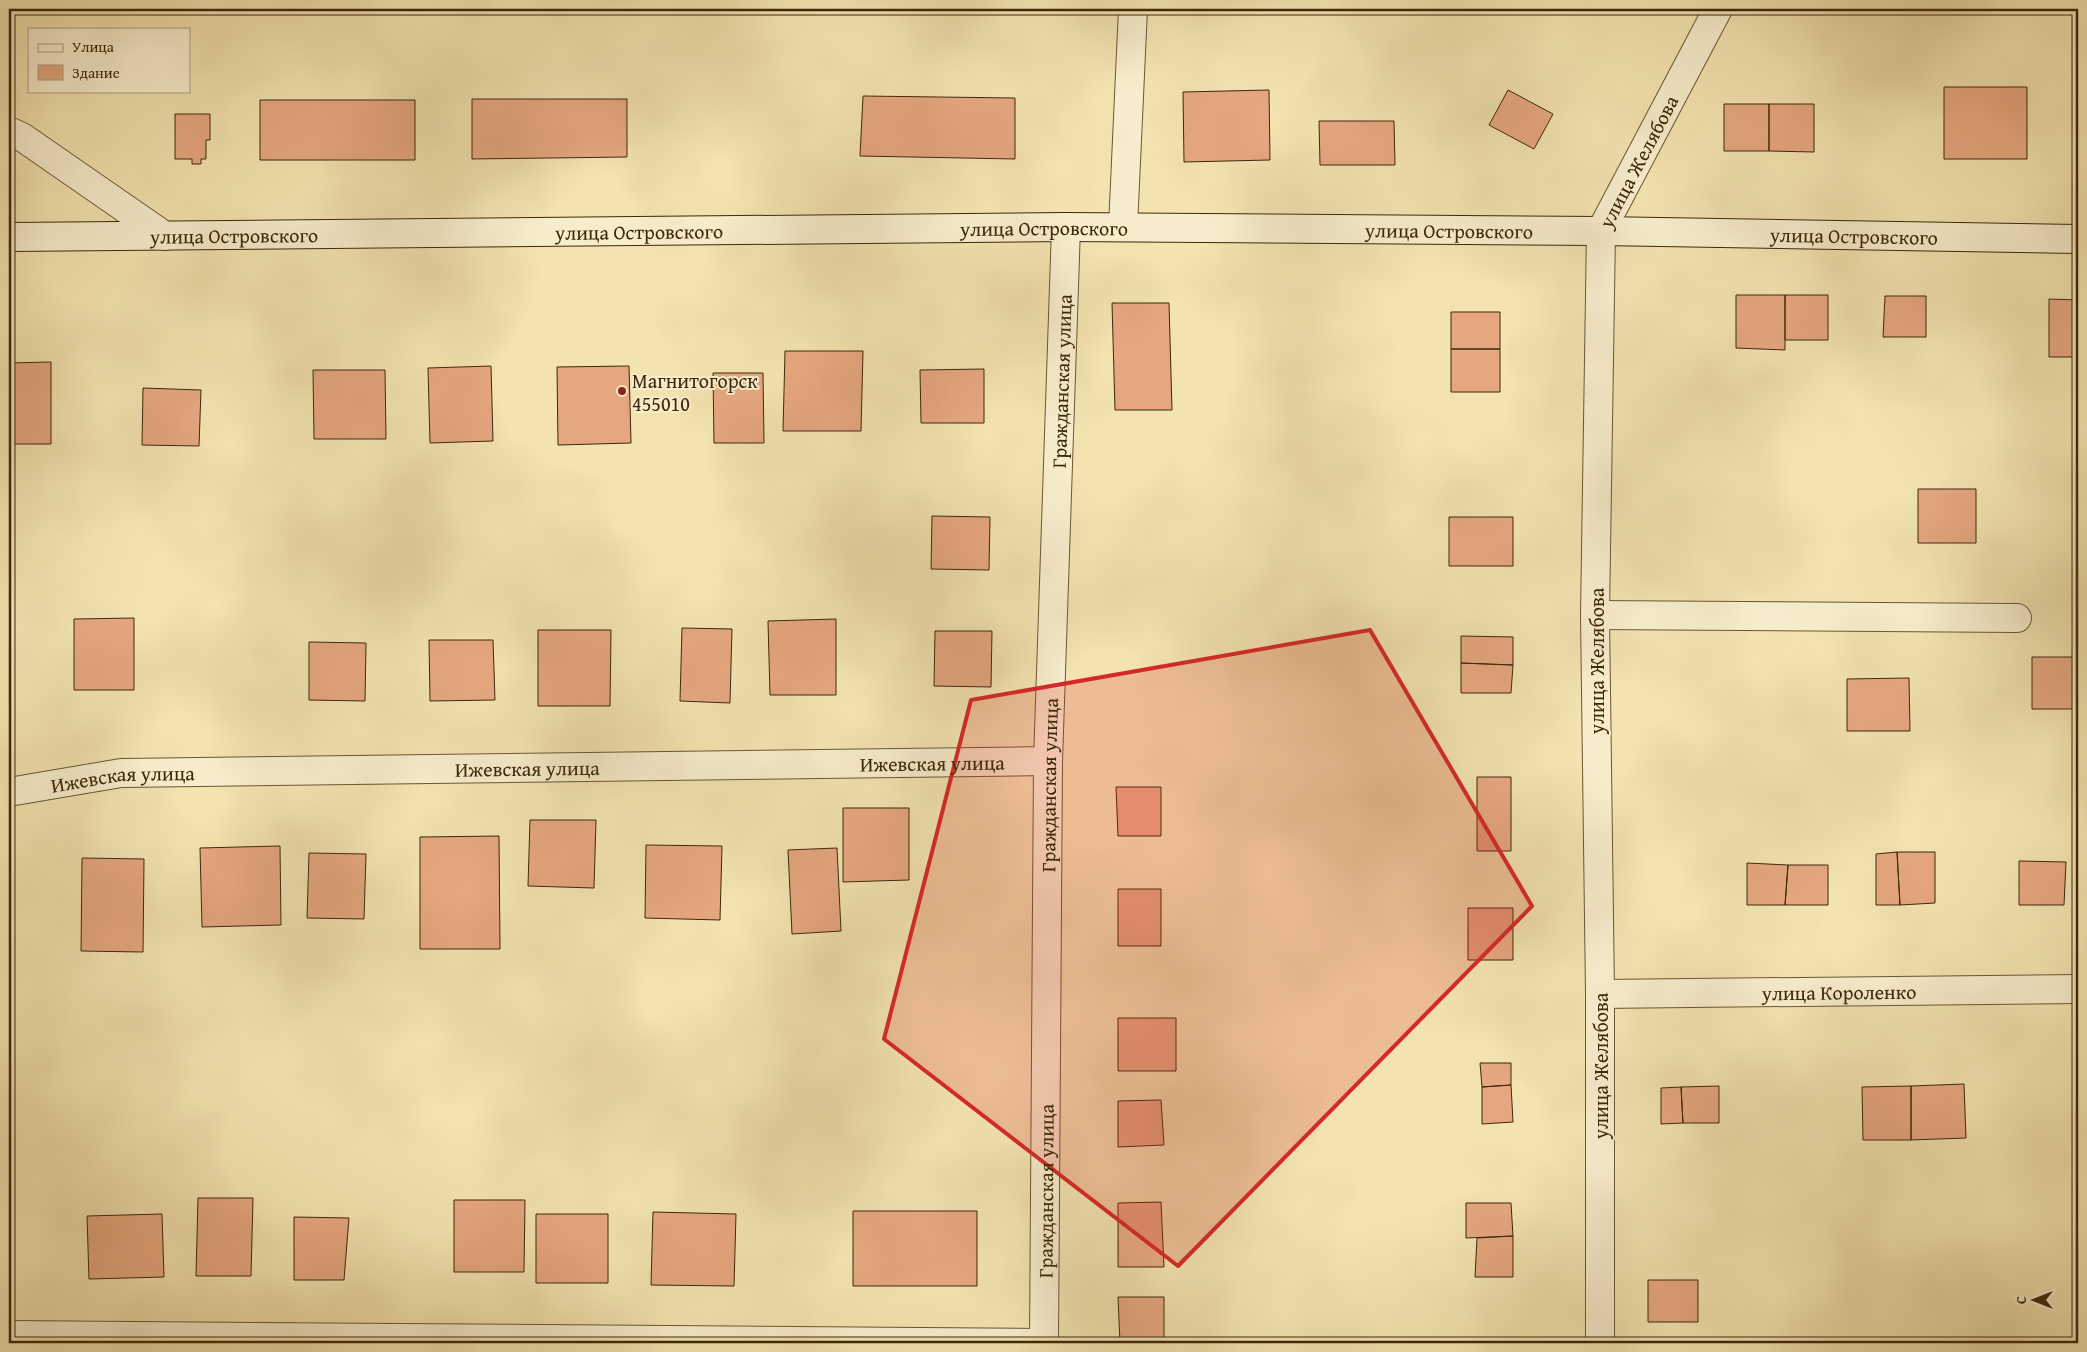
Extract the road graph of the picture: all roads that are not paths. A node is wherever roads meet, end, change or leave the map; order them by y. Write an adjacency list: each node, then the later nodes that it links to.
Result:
1 (1133, 9): 5 (street)
2 (1718, 9): 6 (street, улица Желябова)
3 (9, 131): 8 (street)
4 (1066, 227): 5 (street, улица Островского); 8 (street, улица Островского); 12 (street, Гражданская улица)
5 (1123, 227): 6 (street, улица Островского)
6 (1601, 231): 9 (street, улица Островского); 10 (street, улица Желябова)
7 (9, 236): 8 (street, улица Островского)
8 (165, 236)
9 (2078, 239)
10 (1595, 615): 11 (street); 15 (street, улица Желябова)
11 (2017, 618)
12 (1048, 762): 13 (street, Ижевская улица); 17 (street, Гражданская улица)
13 (9, 792)
14 (2078, 989): 15 (street, улица Короленко)
15 (1600, 994): 18 (street, улица Желябова)
16 (9, 1335): 17 (street)
17 (1044, 1343)
18 (1600, 1343)

